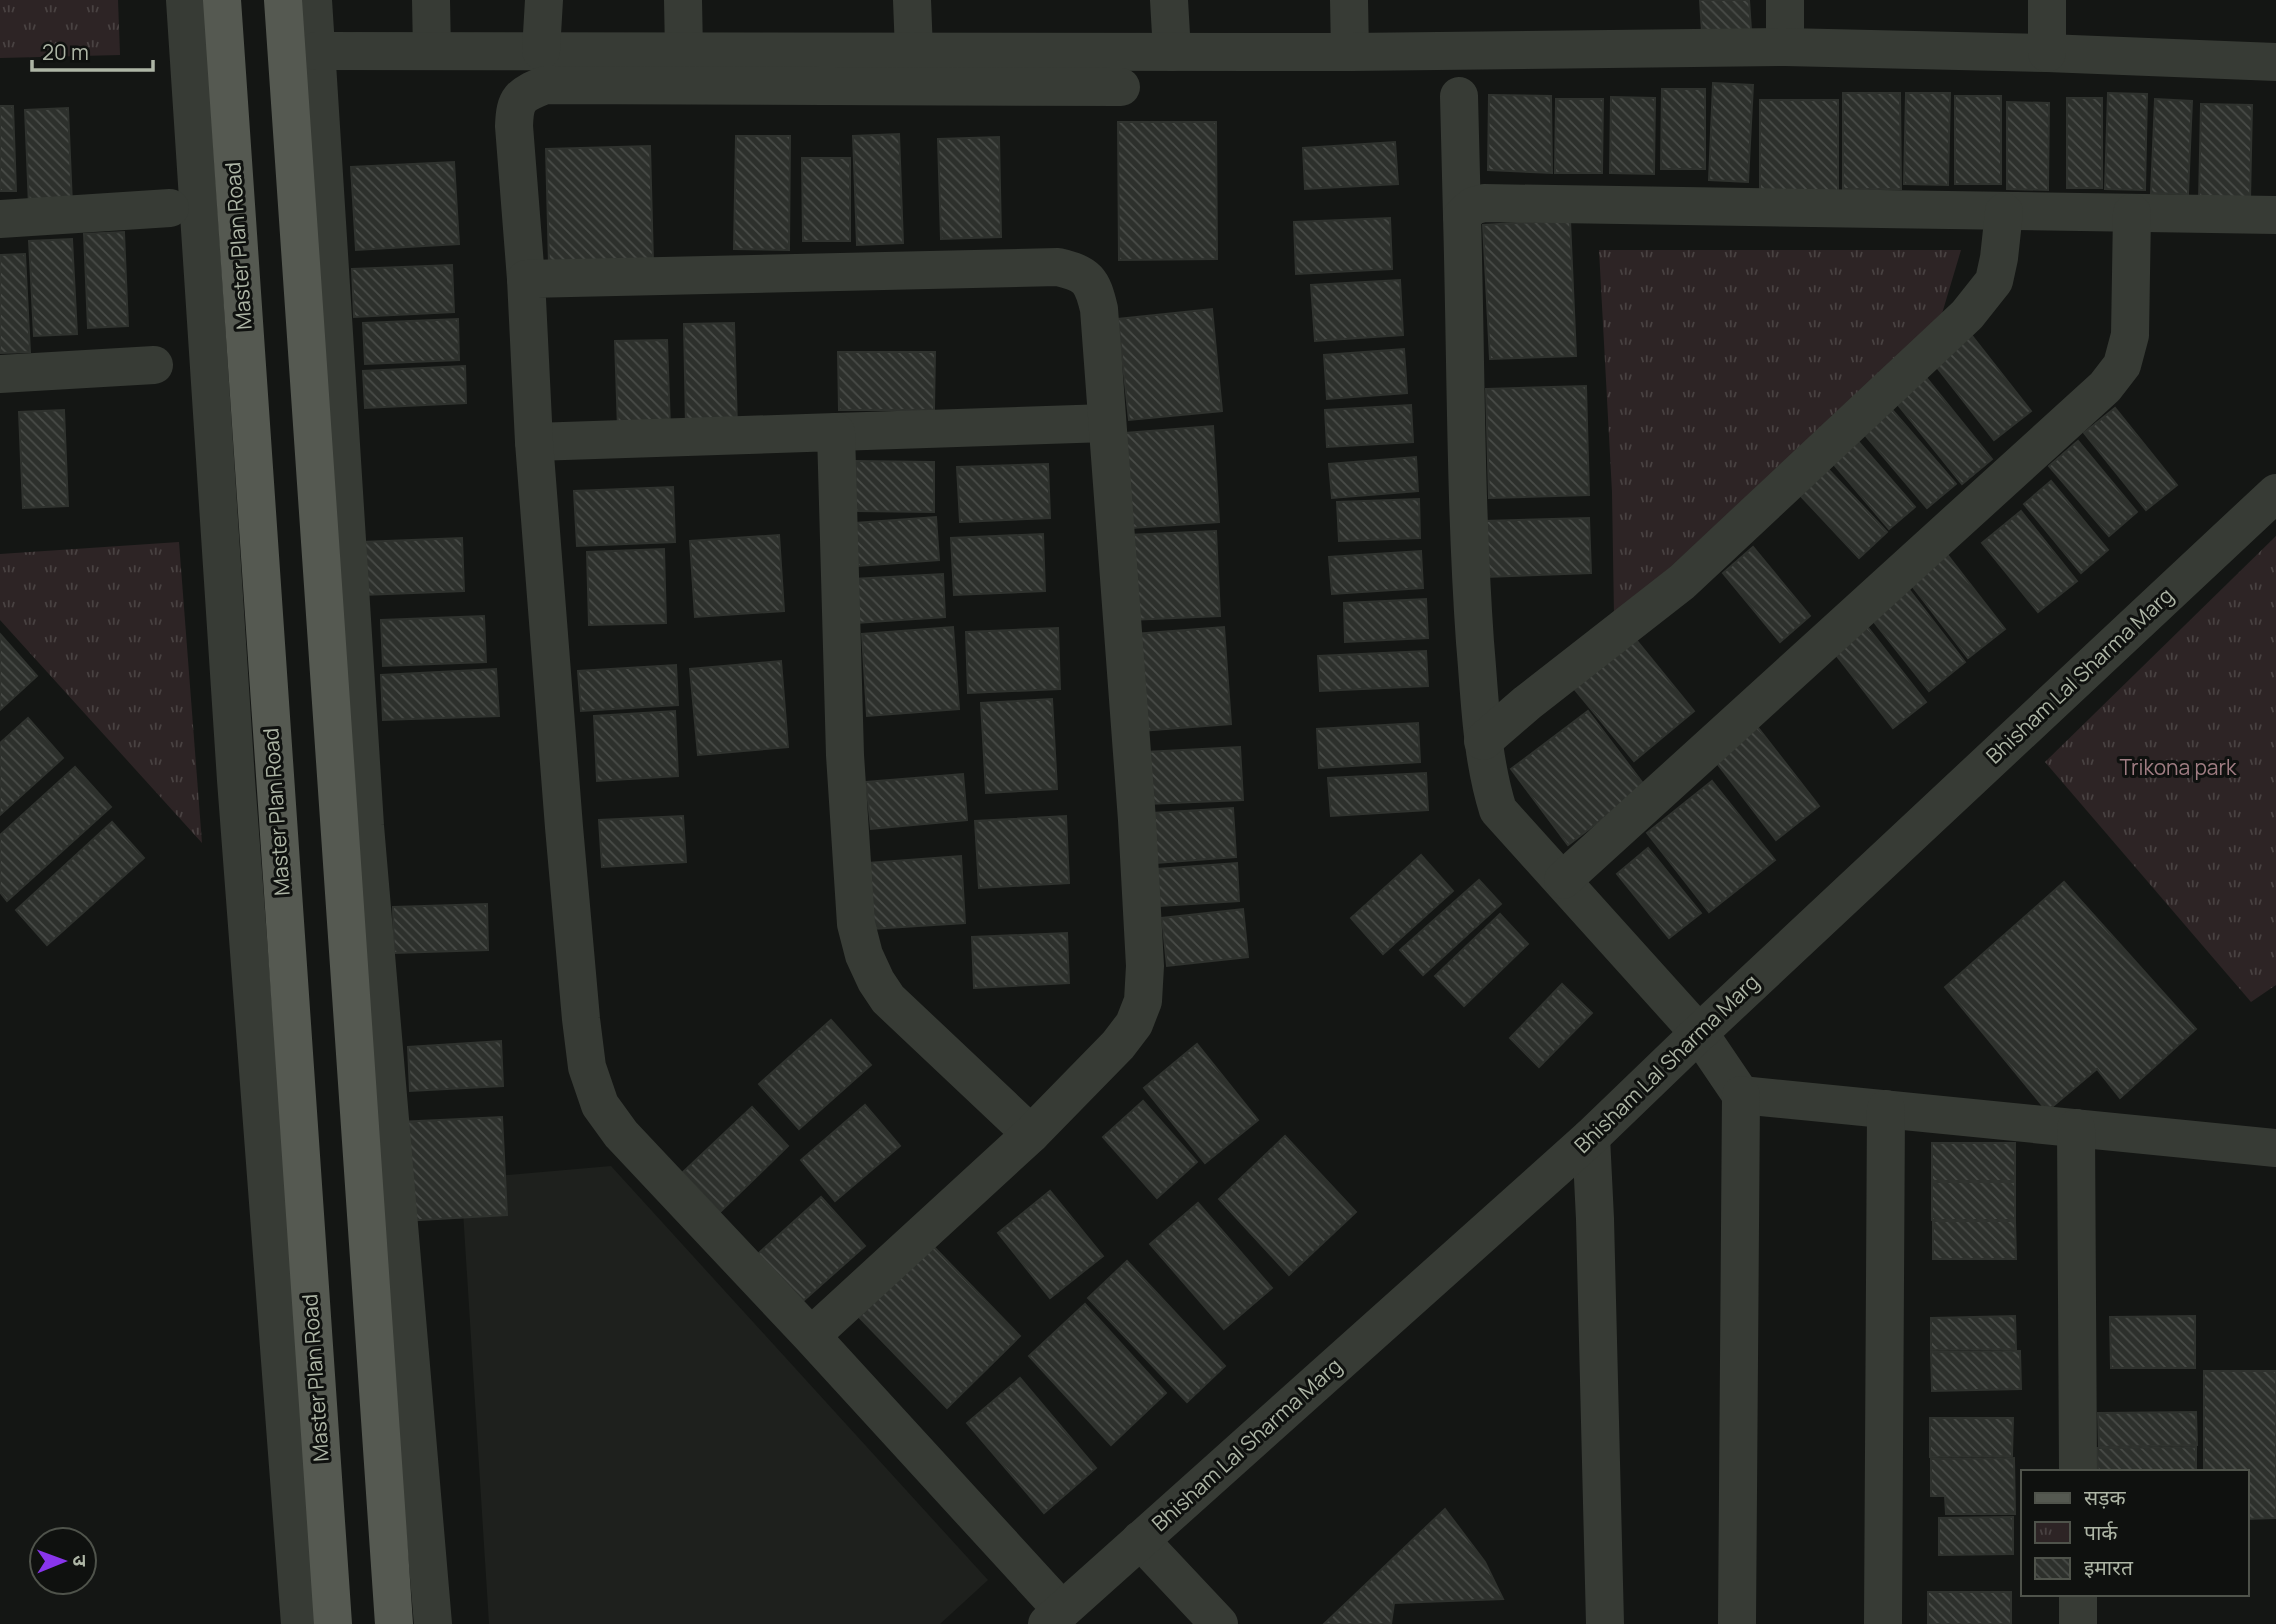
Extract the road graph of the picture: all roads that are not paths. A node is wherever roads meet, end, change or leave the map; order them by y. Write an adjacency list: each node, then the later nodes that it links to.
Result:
1 (185, 0): 52 (street)
2 (222, 0): 53 (main road, Master Plan Road)
3 (283, 0): 54 (main road)
4 (313, 0): 14 (street)
5 (430, 0): 15 (street)
6 (544, 0): 16 (street)
7 (683, 0): 17 (street)
8 (912, 0): 18 (street)
9 (1169, 0): 19 (street)
10 (1349, 0): 20 (street)
11 (1785, 0): 13 (street)
12 (2047, 0): 21 (street)
13 (1785, 47): 20 (street); 21 (street)
14 (316, 51): 15 (street); 55 (street)
15 (432, 51): 16 (street)
16 (541, 51): 17 (street)
17 (684, 51): 18 (street)
18 (914, 51): 19 (street)
19 (1172, 52): 20 (street)
20 (1350, 52)
21 (2047, 53): 22 (street)
22 (2276, 62)
23 (1121, 87): 31 (street)
24 (1459, 96): 29 (street)
25 (170, 208): 30 (street)
26 (2004, 212): 27 (street); 29 (street); 38 (street)
27 (2132, 214): 28 (street); 39 (street)
28 (2276, 215)
29 (1462, 216): 38 (street)
30 (0, 219)
31 (526, 279): 34 (street); 36 (street)
32 (154, 365): 33 (street)
33 (0, 374)
34 (1107, 423): 35 (street); 44 (street)
35 (836, 432): 36 (street); 44 (street)
36 (534, 442): 47 (street)
37 (2276, 493): 40 (street, Bhisham Lal Sharma Marg)
38 (1483, 741): 39 (street)
39 (1563, 880): 40 (street)
40 (1699, 1033): 41 (street); 45 (street, Bhisham Lal Sharma Marg)
41 (1741, 1095): 42 (street); 58 (street)
42 (1886, 1109): 43 (street); 59 (street)
43 (2076, 1128): 46 (street); 48 (street)
44 (1031, 1133): 47 (street)
45 (1591, 1137): 49 (street, Bhisham Lal Sharma Marg); 57 (street)
46 (2276, 1148)
47 (811, 1336): 51 (street)
48 (2077, 1470)
49 (1139, 1540): 51 (street, Bhisham Lal Sharma Marg); 56 (street)
50 (2078, 1596): 60 (street)
51 (1055, 1617)
52 (300, 1624)
53 (333, 1624)
54 (394, 1624)
55 (433, 1624)
56 (1219, 1624)
57 (1605, 1624)
58 (1737, 1624)
59 (1883, 1624)
60 (2078, 1624)

